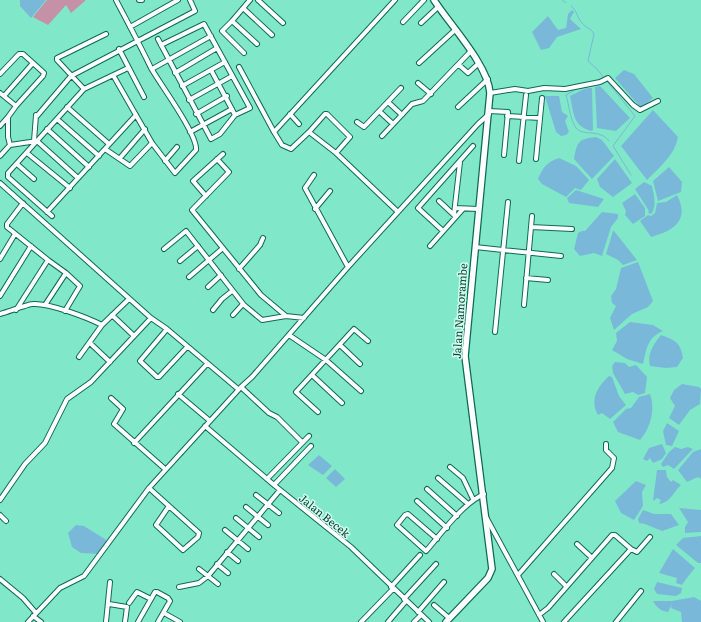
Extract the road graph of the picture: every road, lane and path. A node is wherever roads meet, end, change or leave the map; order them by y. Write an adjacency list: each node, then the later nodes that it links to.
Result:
1 (116, 0): 15 (street)
2 (178, 0): 15 (street)
3 (190, 0): 21 (street)
4 (250, 0): 10 (street)
5 (258, 0): 13 (street)
6 (395, 0): 67 (street)
7 (424, 0): 12 (street)
8 (434, 0): 9 (main road, Jalan Namorambe)
9 (438, 6): 14 (street); 16 (main road, Jalan Namorambe)
10 (243, 8): 11 (street); 18 (street)
11 (232, 21): 22 (street); 27 (street)
12 (403, 22)
13 (283, 23)
14 (421, 23)
15 (130, 27): 21 (street)
16 (455, 30): 26 (main road, Jalan Namorambe); 31 (street)
17 (106, 34): 40 (street)
18 (272, 35)
19 (211, 36): 23 (street); 24 (street); 28 (street)
20 (158, 39): 23 (street)
21 (138, 40): 25 (street); 36 (street)
22 (257, 44)
23 (161, 45): 28 (street)
24 (217, 48): 29 (street); 38 (street)
25 (119, 49): 35 (street); 40 (street)
26 (470, 52): 32 (main road, Jalan Namorambe); 33 (street)
27 (244, 53)
28 (168, 60): 36 (street); 38 (street)
29 (225, 62): 37 (street); 42 (street)
30 (33, 63): 39 (street); 52 (street); 60 (street)
31 (420, 63)
32 (479, 63): 33 (street); 43 (main road, Jalan Namorambe)
33 (459, 65): 51 (street)
34 (239, 67): 84 (street)
35 (128, 68): 41 (street); 55 (street)
36 (152, 68): 83 (street)
37 (211, 70): 44 (street); 46 (street)
38 (175, 73): 46 (street)
39 (0, 74)
40 (70, 74): 48 (street); 87 (street)
41 (113, 75): 48 (street); 68 (street)
42 (232, 76): 44 (street); 69 (street)
43 (488, 79): 50 (main road, Jalan Namorambe); 62 (street)
44 (218, 82): 53 (street); 57 (street)
45 (418, 83): 51 (street)
46 (182, 86): 57 (street)
47 (401, 88): 59 (street)
48 (84, 89): 61 (street)
49 (0, 93): 52 (street)
50 (490, 93): 58 (street); 65 (main road, Jalan Namorambe)
51 (431, 94): 70 (street)
52 (4, 96): 60 (street)
53 (227, 96): 63 (street); 66 (street)
54 (526, 96): 73 (street)
55 (144, 97)
56 (542, 98): 74 (street)
57 (189, 100): 66 (street)
58 (658, 101)
59 (388, 102): 64 (street); 70 (street)
60 (16, 106): 72 (street)
61 (67, 107): 75 (street); 89 (street)
62 (458, 107)
63 (232, 109): 69 (street); 80 (street)
64 (379, 111): 76 (street); 78 (street)
65 (489, 113): 71 (street); 121 (main road, Jalan Namorambe); 123 (street)
66 (196, 114): 80 (street)
67 (290, 114): 77 (street); 84 (street)
68 (136, 115): 82 (street); 89 (street)
69 (235, 115): 80 (street)
70 (402, 115): 78 (street)
71 (507, 116): 73 (street); 97 (street)
72 (8, 117): 79 (street); 90 (street)
73 (523, 117): 74 (street); 104 (street)
74 (540, 118): 102 (street)
75 (57, 119): 81 (street); 99 (street)
76 (357, 122)
77 (299, 124)
78 (393, 124): 86 (street)
79 (0, 126)
80 (203, 126): 83 (street)
81 (47, 129): 87 (street); 107 (street)
82 (145, 129): 88 (street); 100 (street)
83 (190, 132): 103 (street)
84 (274, 132): 85 (street)
85 (309, 132): 95 (street); 95 (street)
86 (382, 136)
87 (35, 141): 90 (street); 94 (street); 109 (street)
88 (152, 143): 100 (street); 103 (street)
89 (109, 144): 93 (street)
90 (10, 145): 98 (street)
91 (473, 146): 105 (street)
92 (177, 147): 103 (street)
93 (105, 149): 99 (street); 100 (street)
94 (27, 153): 106 (street); 112 (street)
95 (336, 153): 123 (street)
96 (223, 154): 101 (street)
97 (504, 155)
98 (0, 156)
99 (99, 156): 107 (street)
100 (120, 158)
101 (217, 159): 114 (street); 114 (street)
102 (536, 159)
103 (165, 161)
104 (519, 161)
105 (460, 162): 118 (street); 129 (street)
106 (17, 164): 110 (street); 122 (street)
107 (89, 167): 109 (street)
108 (314, 175): 119 (street)
109 (78, 178): 112 (street)
110 (34, 179)
111 (0, 183): 117 (street)
112 (70, 188): 122 (street)
113 (330, 191): 119 (street)
114 (206, 196): 136 (street)
115 (439, 201): 124 (street)
116 (508, 202): 138 (street)
117 (23, 203): 130 (street); 155 (street)
118 (455, 208): 120 (street); 124 (street)
119 (315, 209): 145 (street)
120 (463, 209): 121 (street); 124 (street)
121 (479, 209): 135 (main road, Jalan Namorambe)
122 (47, 212): 125 (street)
123 (398, 212): 145 (street)
124 (455, 215): 129 (street)
125 (52, 216)
126 (532, 216): 127 (street)
127 (531, 227): 128 (street); 139 (street)
128 (572, 229)
129 (443, 231): 134 (street)
130 (15, 234): 132 (street); 141 (street)
131 (263, 238): 146 (street)
132 (31, 246): 142 (street); 154 (street)
133 (198, 246): 137 (street); 143 (street); 144 (street)
134 (430, 246)
135 (475, 247): 138 (street); 204 (main road, Jalan Namorambe)
136 (223, 248): 143 (street); 146 (street)
137 (164, 249)
138 (503, 250): 139 (street); 170 (street)
139 (528, 253): 140 (street); 150 (street)
140 (560, 256)
141 (0, 259)
142 (48, 260): 147 (street); 159 (street)
143 (209, 260): 148 (street); 149 (street)
144 (180, 262)
145 (348, 267): 167 (street)
146 (240, 269): 165 (street)
147 (66, 273): 157 (street); 161 (street)
148 (220, 275): 152 (street); 153 (street)
149 (189, 277)
150 (526, 278): 151 (street); 158 (street)
151 (548, 280)
152 (208, 287)
153 (232, 291): 156 (street); 160 (street)
154 (0, 296)
155 (130, 299): 163 (street); 166 (street)
156 (243, 304): 164 (street); 165 (street)
157 (45, 305): 159 (street); 161 (street)
158 (524, 305)
159 (16, 310): 162 (street)
160 (214, 310)
161 (65, 311): 168 (street)
162 (0, 314)
163 (112, 315): 168 (street); 172 (street)
164 (233, 315)
165 (286, 316): 167 (street)
166 (151, 318): 169 (street); 172 (street)
167 (304, 318): 171 (street)
168 (102, 325): 174 (street)
169 (167, 329): 176 (street); 176 (street)
170 (495, 332)
171 (289, 335): 178 (street); 183 (street)
172 (134, 336): 179 (street)
173 (368, 341): 175 (street)
174 (90, 343): 177 (street); 179 (street)
175 (340, 345): 178 (street); 181 (street)
176 (187, 347): 180 (street)
177 (80, 357)
178 (326, 360): 182 (street); 184 (street)
179 (110, 362): 207 (street)
180 (207, 364): 183 (street); 185 (street)
181 (360, 364)
182 (312, 375): 187 (street); 188 (street)
183 (239, 388): 189 (street); 192 (street)
184 (361, 391)
185 (178, 394): 189 (street); 193 (street)
186 (111, 398): 193 (street)
187 (342, 403)
188 (318, 412)
189 (210, 421): 190 (street)
190 (205, 426): 197 (street); 199 (street, Jalan Becek)
191 (309, 436): 192 (street)
192 (302, 442): 199 (street)
193 (134, 443): 197 (street)
194 (606, 444): 240 (street)
195 (311, 446): 200 (street)
196 (450, 467): 206 (street)
197 (165, 469): 201 (street)
198 (438, 478): 210 (street)
199 (267, 479): 200 (street, Jalan Becek)
200 (274, 485): 203 (street, Jalan Becek)
201 (149, 488): 211 (street); 257 (street)
202 (427, 489): 216 (street)
203 (280, 490): 209 (street); 248 (street, Jalan Becek)
204 (484, 494): 206 (street); 217 (main road, Jalan Namorambe)
205 (256, 495): 209 (street)
206 (474, 499): 210 (street)
207 (0, 500)
208 (417, 501): 222 (street)
209 (267, 504): 213 (street); 215 (street)
210 (468, 504): 216 (street)
211 (170, 506): 211 (street)
212 (246, 507): 215 (street)
213 (279, 513)
214 (0, 515): 219 (street)
215 (257, 516): 220 (street); 221 (street)
216 (457, 516): 222 (street)
217 (486, 517): 240 (street); 259 (main road, Jalan Namorambe)
218 (236, 518): 221 (street)
219 (6, 521)
220 (268, 525)
221 (247, 527): 224 (street); 227 (street)
222 (447, 528): 226 (street)
223 (225, 530): 227 (street)
224 (259, 537)
225 (650, 537): 229 (street)
226 (437, 539): 226 (street)
227 (237, 540): 230 (street); 231 (street)
228 (577, 544): 233 (street)
229 (631, 549): 233 (street); 272 (street)
230 (248, 550)
231 (227, 552): 234 (street); 235 (street)
232 (420, 555): 248 (street)
233 (591, 557): 246 (street)
234 (238, 561)
235 (217, 564): 238 (street); 241 (street)
236 (436, 564): 251 (street)
237 (199, 569): 241 (street)
238 (228, 573)
239 (554, 574): 246 (street)
240 (518, 575): 258 (street)
241 (208, 576): 245 (street); 247 (street)
242 (0, 579): 257 (street)
243 (110, 582): 253 (street)
244 (444, 582): 256 (street)
245 (218, 584)
246 (566, 586): 258 (street)
247 (179, 587)
248 (392, 588): 251 (street, Jalan Becek); 267 (street)
249 (641, 591): 273 (street)
250 (151, 599): 252 (street); 255 (street); 264 (street)
251 (405, 600): 256 (street, Jalan Becek); 268 (street)
252 (129, 603)
253 (109, 604): 262 (street); 263 (street)
254 (434, 605): 259 (street)
255 (164, 613): 265 (street); 266 (street)
256 (419, 613): 269 (street); 270 (street, Jalan Becek)
257 (35, 614): 260 (street); 261 (street)
258 (539, 615): 271 (street)
259 (447, 620)
260 (28, 622)
261 (41, 622)
262 (106, 622)
263 (125, 622)
264 (138, 622)
265 (158, 622)
266 (180, 622)
267 (361, 622)
268 (388, 622)
269 (414, 622)
270 (429, 622)
271 (543, 622)
272 (564, 622)
273 (616, 622)

